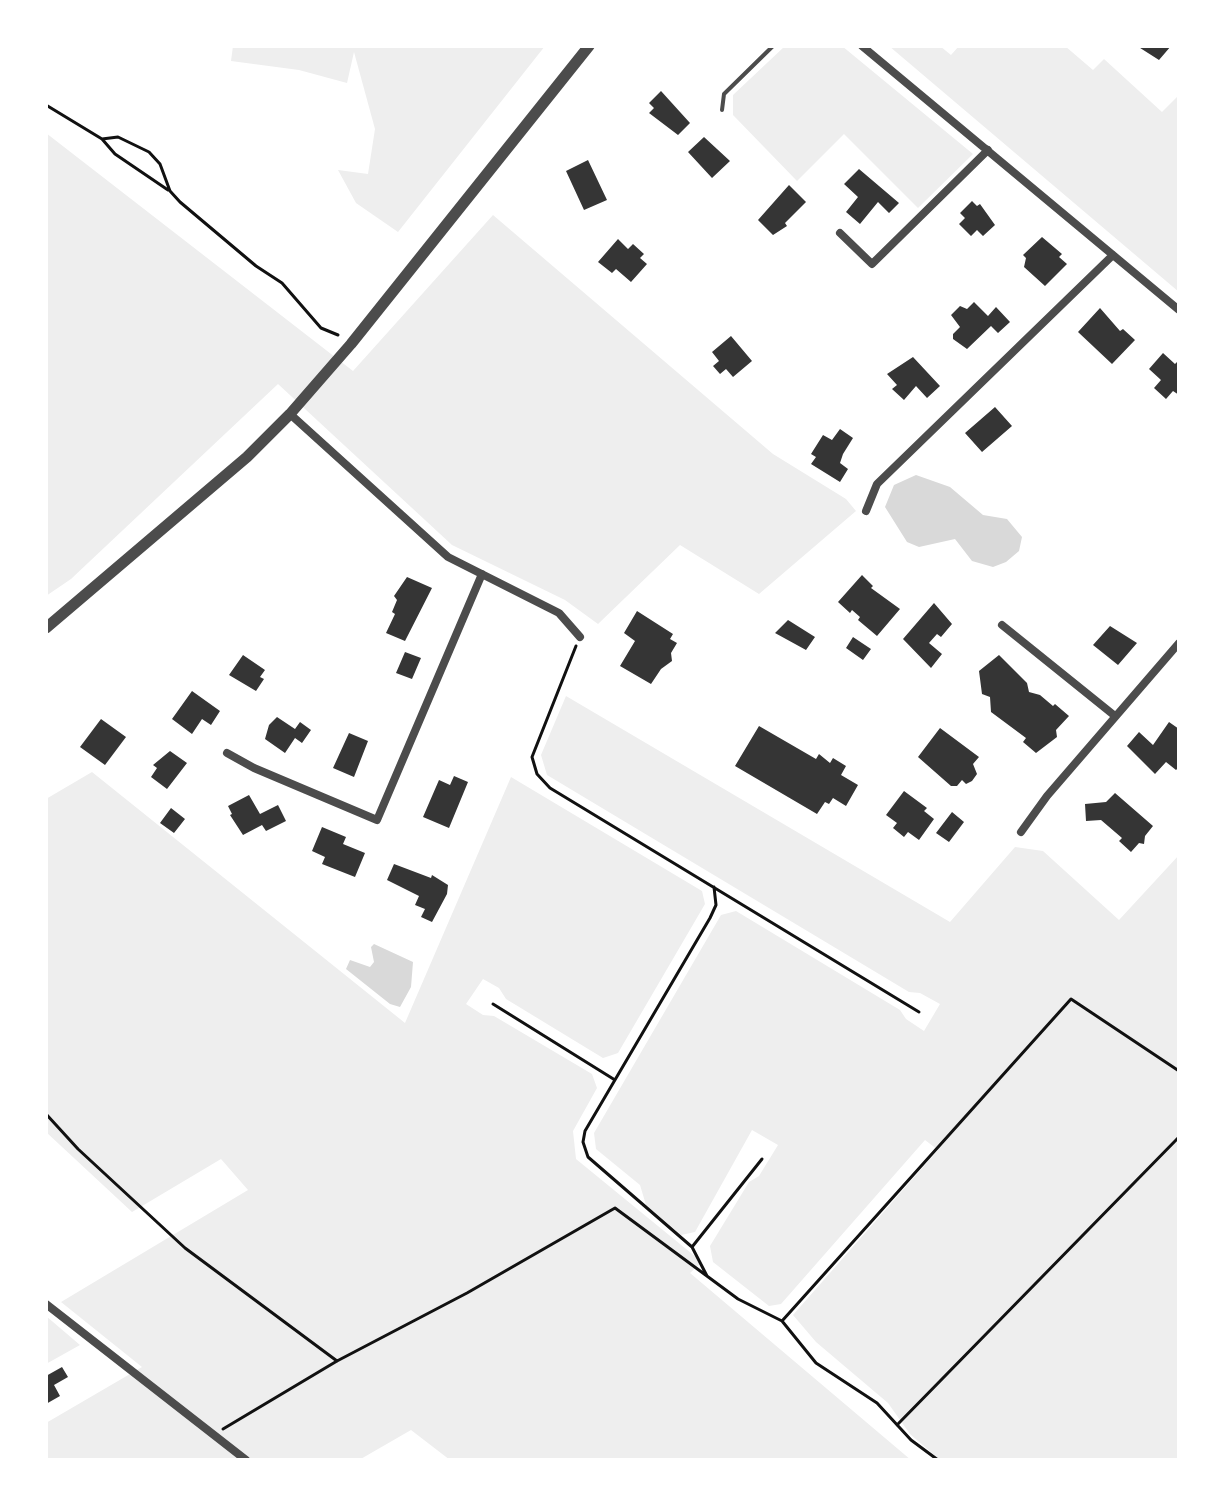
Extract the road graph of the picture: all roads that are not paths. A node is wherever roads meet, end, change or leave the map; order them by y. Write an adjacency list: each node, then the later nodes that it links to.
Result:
1 (589, 46): 9 (street)
2 (773, 46): 4 (lane)
3 (862, 46): 5 (street)
4 (722, 110)
5 (988, 150): 6 (street); 7 (street)
6 (840, 233)
7 (1113, 255): 8 (street); 10 (street)
8 (1179, 310)
9 (290, 414): 11 (street); 13 (street)
10 (866, 511)
11 (482, 574): 14 (street); 17 (street)
12 (1002, 625): 16 (street)
13 (46, 628)
14 (580, 637)
15 (1179, 643): 16 (street)
16 (1115, 716): 18 (street)
17 (227, 753)
18 (1021, 832)
19 (46, 1304): 20 (street)
20 (246, 1460)

